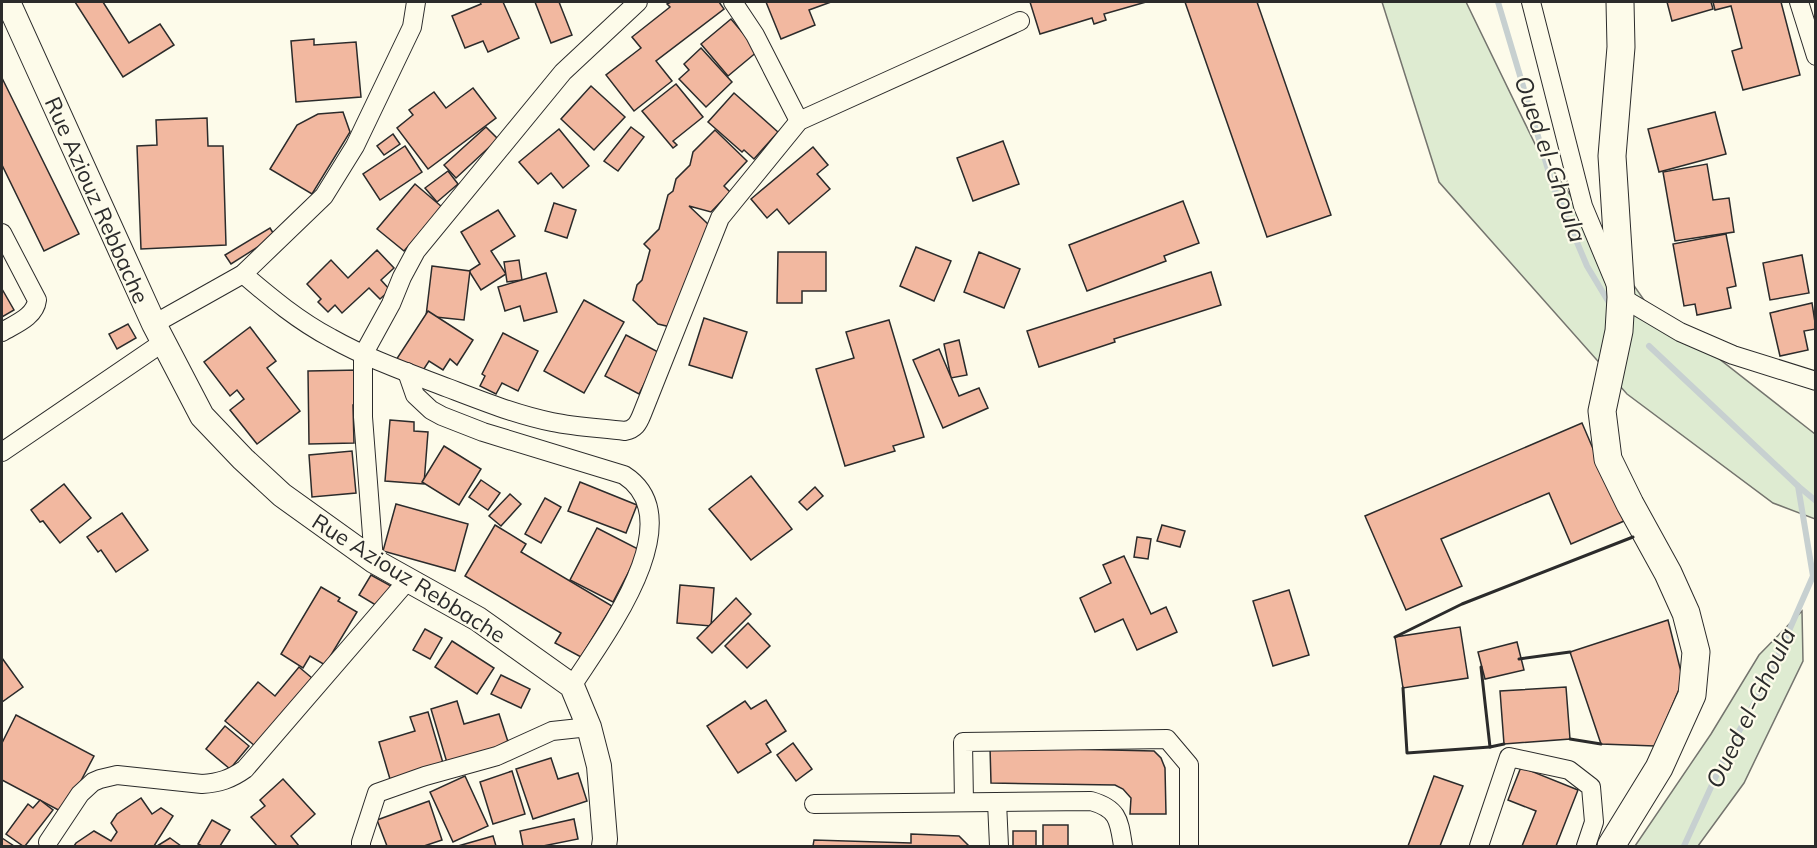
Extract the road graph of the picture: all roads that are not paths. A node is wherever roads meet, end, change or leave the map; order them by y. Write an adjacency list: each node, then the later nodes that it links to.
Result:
1 (8, 2): 15 (street, Rue Aziouz Rebbache)
2 (416, 2): 12 (street)
3 (638, 2): 16 (street)
4 (733, 2): 10 (street)
5 (1531, 2): 13 (street)
6 (1620, 2): 13 (main road)
7 (1799, 2): 9 (street)
8 (1020, 21): 10 (street)
9 (1815, 56)
10 (800, 121): 17 (street)
11 (2, 233): 14 (street)
12 (243, 274): 15 (street); 16 (street)
13 (1621, 297): 18 (street); 35 (main road)
14 (2, 332)
15 (158, 334): 19 (street); 20 (street, Rue Aziouz Rebbache)
16 (363, 354): 17 (street); 20 (street)
17 (407, 372): 22 (street)
18 (1815, 381)
19 (2, 452)
20 (374, 561): 21 (street, Rue Aziouz Rebbache)
21 (408, 580): 22 (street, Rue Aziouz Rebbache); 27 (street)
22 (572, 686): 23 (street)
23 (589, 727): 28 (street); 29 (street)
24 (964, 802): 25 (street); 26 (street); 32 (street)
25 (997, 802): 30 (street); 31 (street)
26 (814, 804)
27 (48, 842)
28 (361, 846)
29 (604, 846)
30 (999, 846)
31 (1123, 846)
32 (1189, 846)
33 (1479, 846): 34 (street)
34 (1586, 846)
35 (1611, 846)

